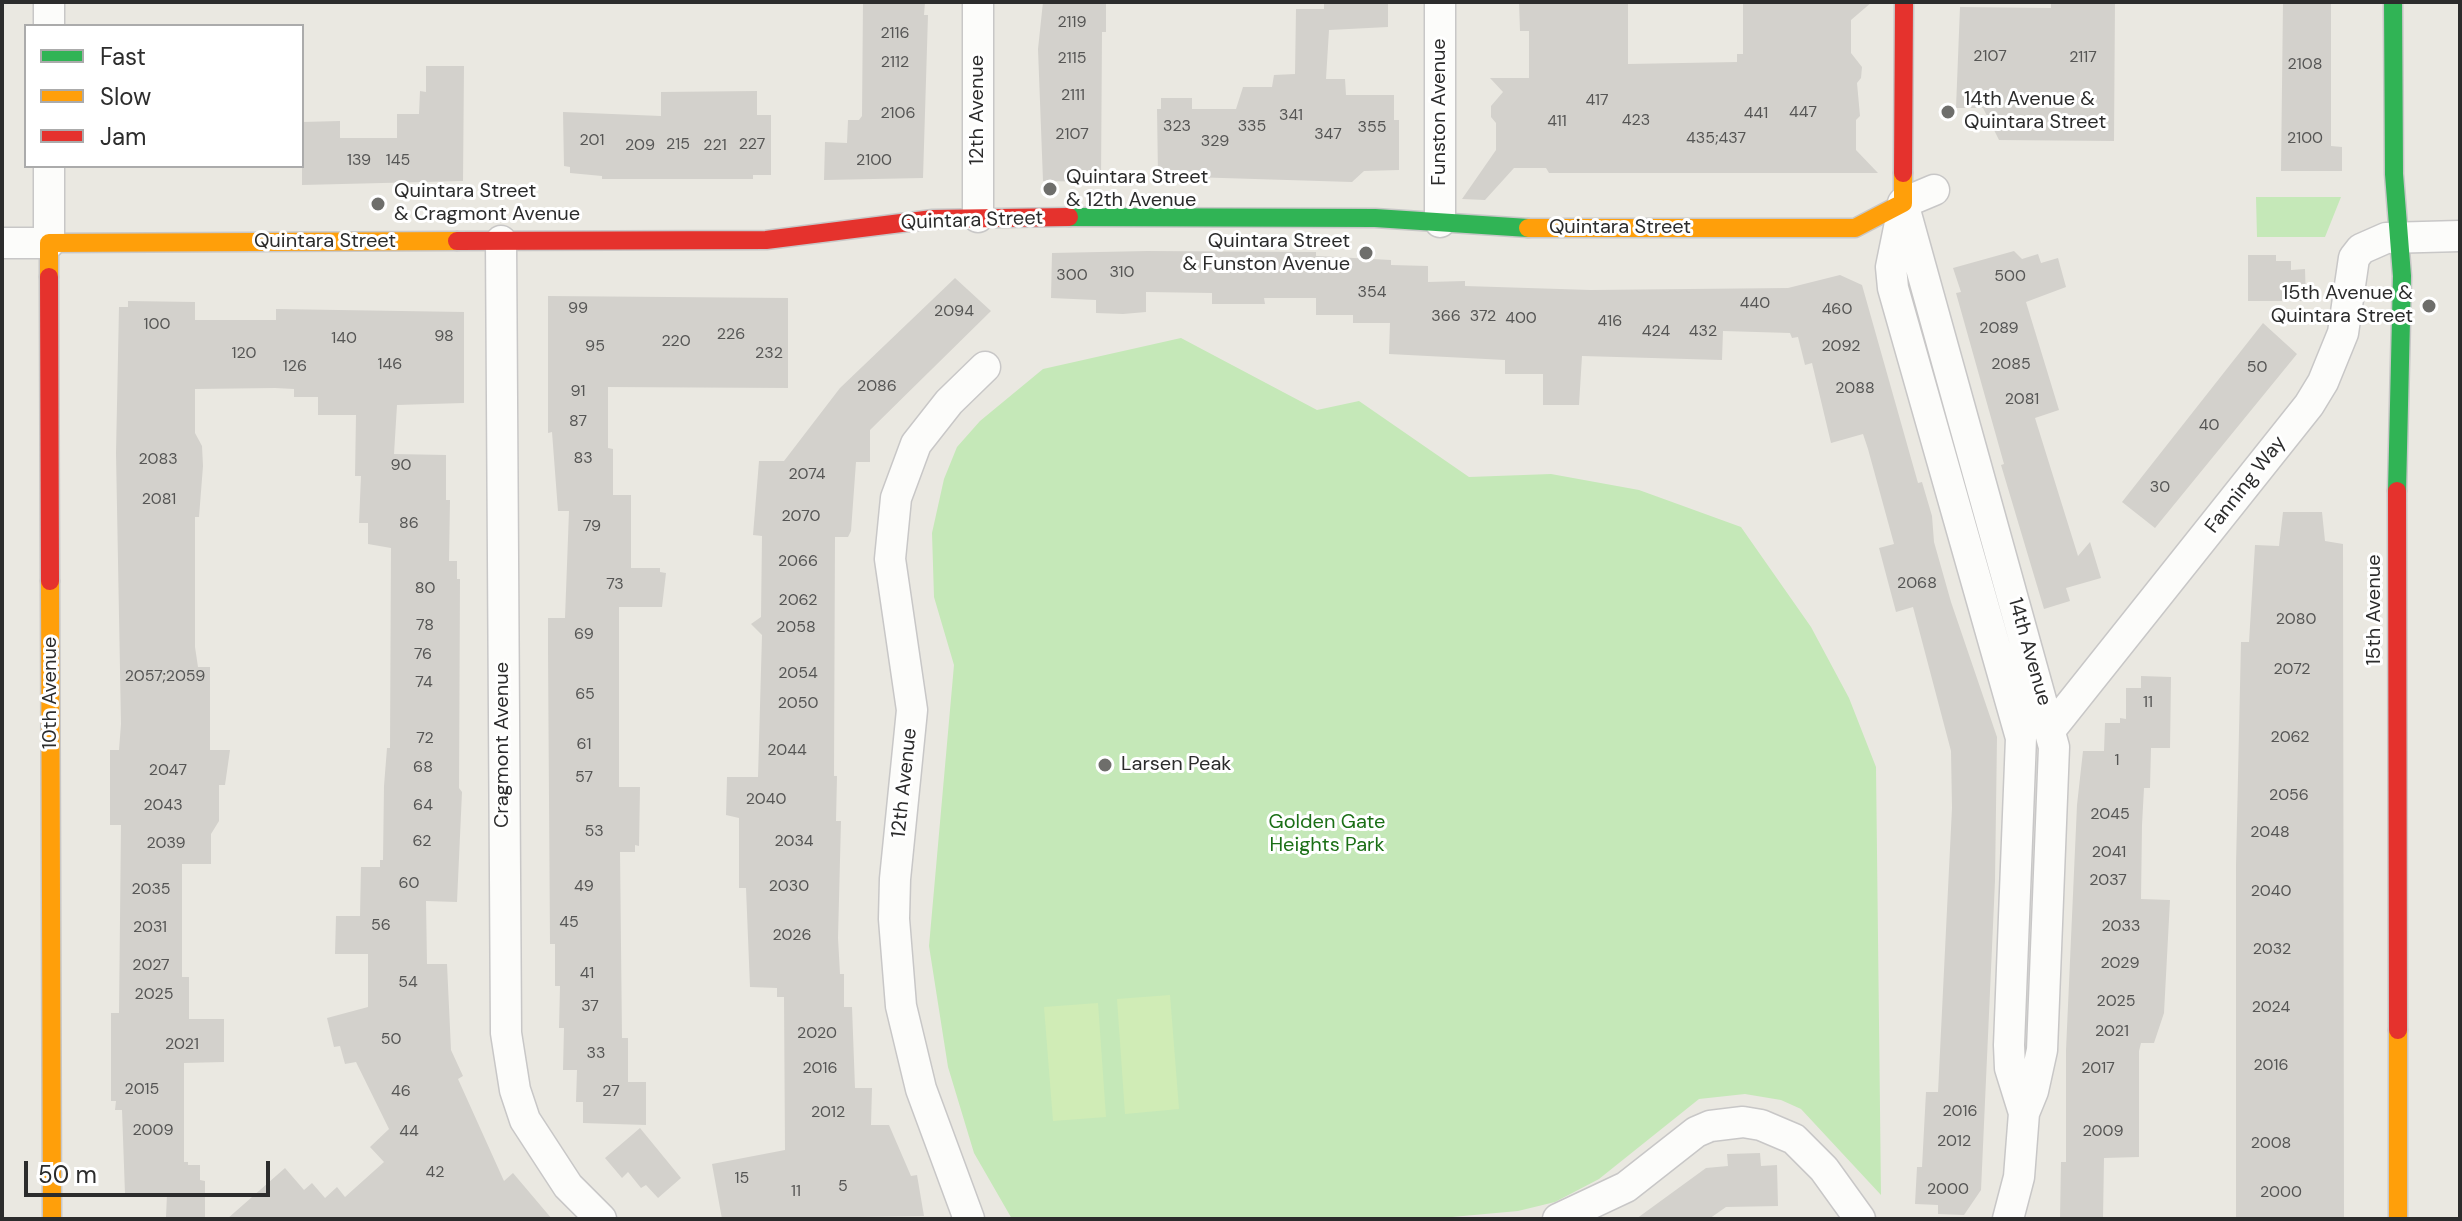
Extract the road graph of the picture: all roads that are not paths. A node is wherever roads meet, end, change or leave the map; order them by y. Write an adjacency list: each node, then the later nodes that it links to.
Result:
1 (49, 2): 6 (street)
2 (978, 2): 10 (street, 12th Avenue)
3 (1440, 2): 11 (street, Funston Avenue)
4 (1904, 2): 9 (street, 14th Avenue)
5 (2393, 2): 13 (street, 15th Avenue)
6 (49, 24)
7 (49, 168): 16 (street, 10th Avenue)
8 (1934, 190): 9 (street, Quintara Street)
9 (1903, 203): 11 (street, Quintara Street); 18 (street, 14th Avenue); 19 (street, 14th Avenue)
10 (978, 217): 11 (street, Quintara Street); 14 (street, Quintara Street)
11 (1440, 222)
12 (2460, 236): 13 (street)
13 (2401, 237): 18 (street, Fanning Way); 26 (street, 15th Avenue)
14 (501, 241): 16 (street, Quintara Street); 21 (street, Cragmont Avenue)
15 (2, 243): 16 (street, Quintara Street)
16 (49, 243): 20 (street, 10th Avenue)
17 (985, 367): 22 (street, 12th Avenue)
18 (2051, 729): 19 (street, 14th Avenue)
19 (2024, 1113): 25 (street, 14th Avenue)
20 (52, 1219)
21 (601, 1219)
22 (969, 1219)
23 (1558, 1219): 24 (street)
24 (1860, 1219)
25 (2008, 1219)
26 (2398, 1219)

